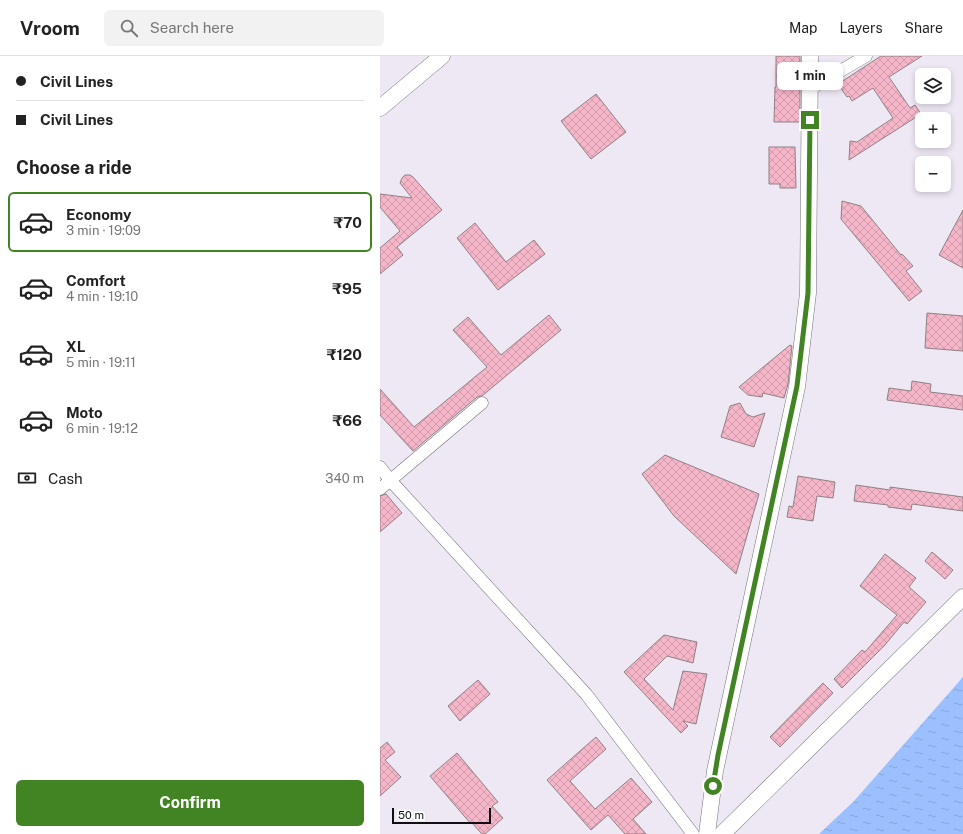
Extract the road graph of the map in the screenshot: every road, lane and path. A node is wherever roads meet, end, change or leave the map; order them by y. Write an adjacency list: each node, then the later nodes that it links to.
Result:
1 (442, 56): 5 (street)
2 (810, 56): 4 (street)
3 (866, 56): 4 (street)
4 (810, 89): 12 (street)
5 (380, 108)
6 (482, 403): 8 (street)
7 (380, 467): 8 (street)
8 (390, 480): 9 (street); 11 (street)
9 (380, 489)
10 (963, 597): 13 (street)
11 (693, 834)
12 (707, 834)
13 (722, 834)

